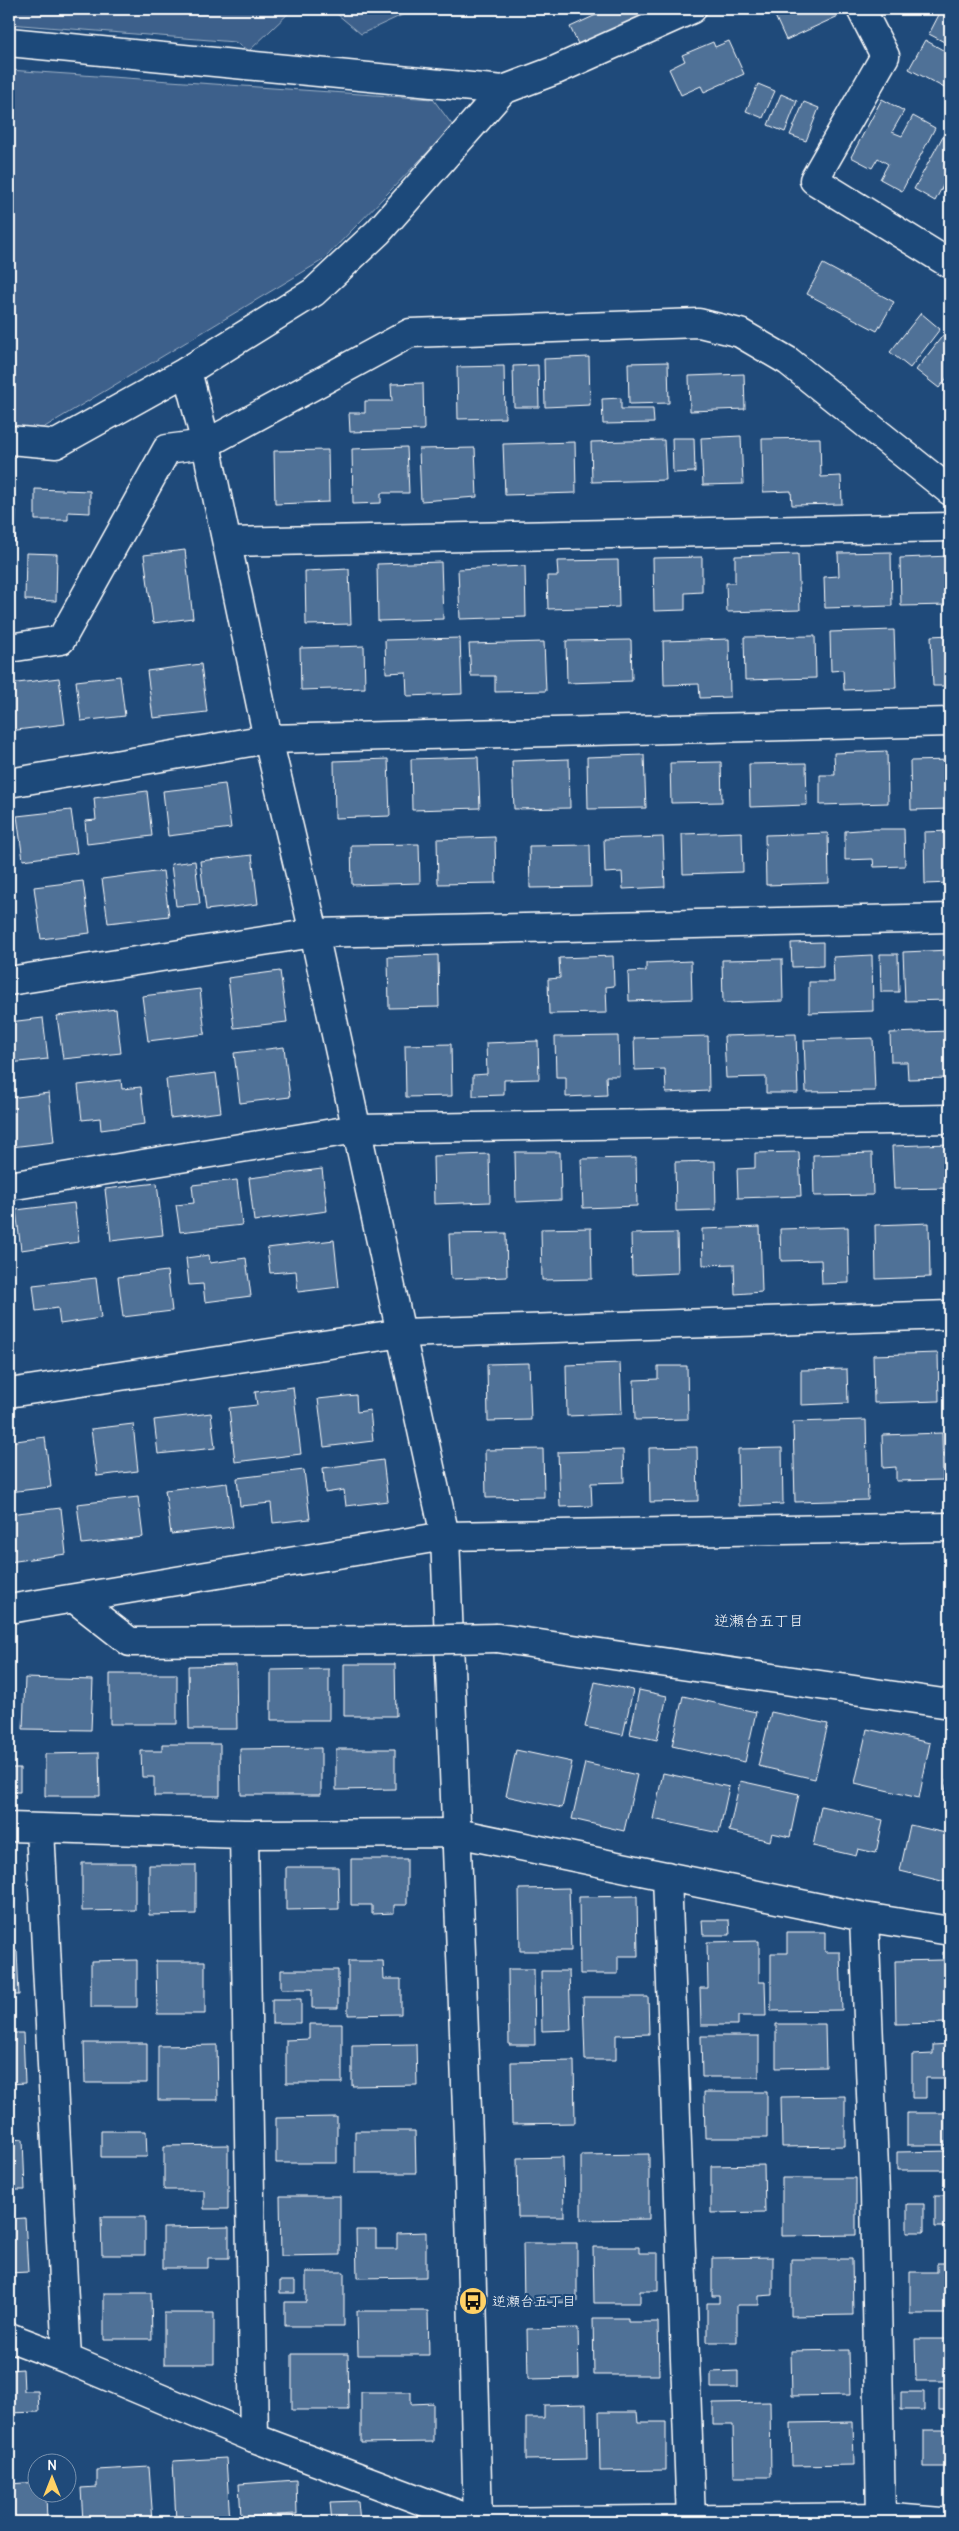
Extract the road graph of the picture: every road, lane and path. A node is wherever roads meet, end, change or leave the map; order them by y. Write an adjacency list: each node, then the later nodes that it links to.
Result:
1 (692, 9): 4 (street)
2 (861, 9): 5 (street)
3 (9, 42): 4 (street)
4 (503, 90): 6 (street)
5 (950, 264)
6 (187, 371): 7 (street); 8 (street)
7 (9, 440)
8 (206, 444): 9 (street); 11 (street); 12 (street)
9 (950, 491)
10 (950, 527): 11 (street)
11 (228, 542): 14 (street)
12 (9, 648)
13 (950, 722): 14 (street)
14 (268, 739): 15 (street); 17 (street)
15 (9, 782)
16 (950, 918): 17 (street)
17 (314, 933): 18 (street); 20 (street)
18 (9, 981)
19 (950, 1119): 20 (street)
20 (357, 1129): 21 (street); 23 (street)
21 (9, 1186)
22 (950, 1315): 23 (street)
23 (402, 1333): 24 (street); 26 (street)
24 (9, 1393)
25 (950, 1527): 26 (street)
26 (446, 1536): 27 (street); 33 (street)
27 (74, 1598): 28 (street); 29 (street, bridge)
28 (9, 1609)
29 (950, 1704)
30 (9, 1827): 31 (street)
31 (40, 1829): 32 (street); 38 (street)
32 (244, 1834): 33 (street); 39 (street)
33 (457, 1834): 34 (street); 43 (street)
34 (667, 1876): 35 (street); 41 (street)
35 (864, 1918): 36 (street); 40 (street)
36 (950, 1931)
37 (9, 2337): 38 (street)
38 (67, 2359): 39 (street)
39 (254, 2438): 43 (street)
40 (881, 2518): 42 (street); 44 (street)
41 (691, 2520): 42 (street); 43 (street)
42 (845, 2520)
43 (478, 2522)
44 (941, 2522)

